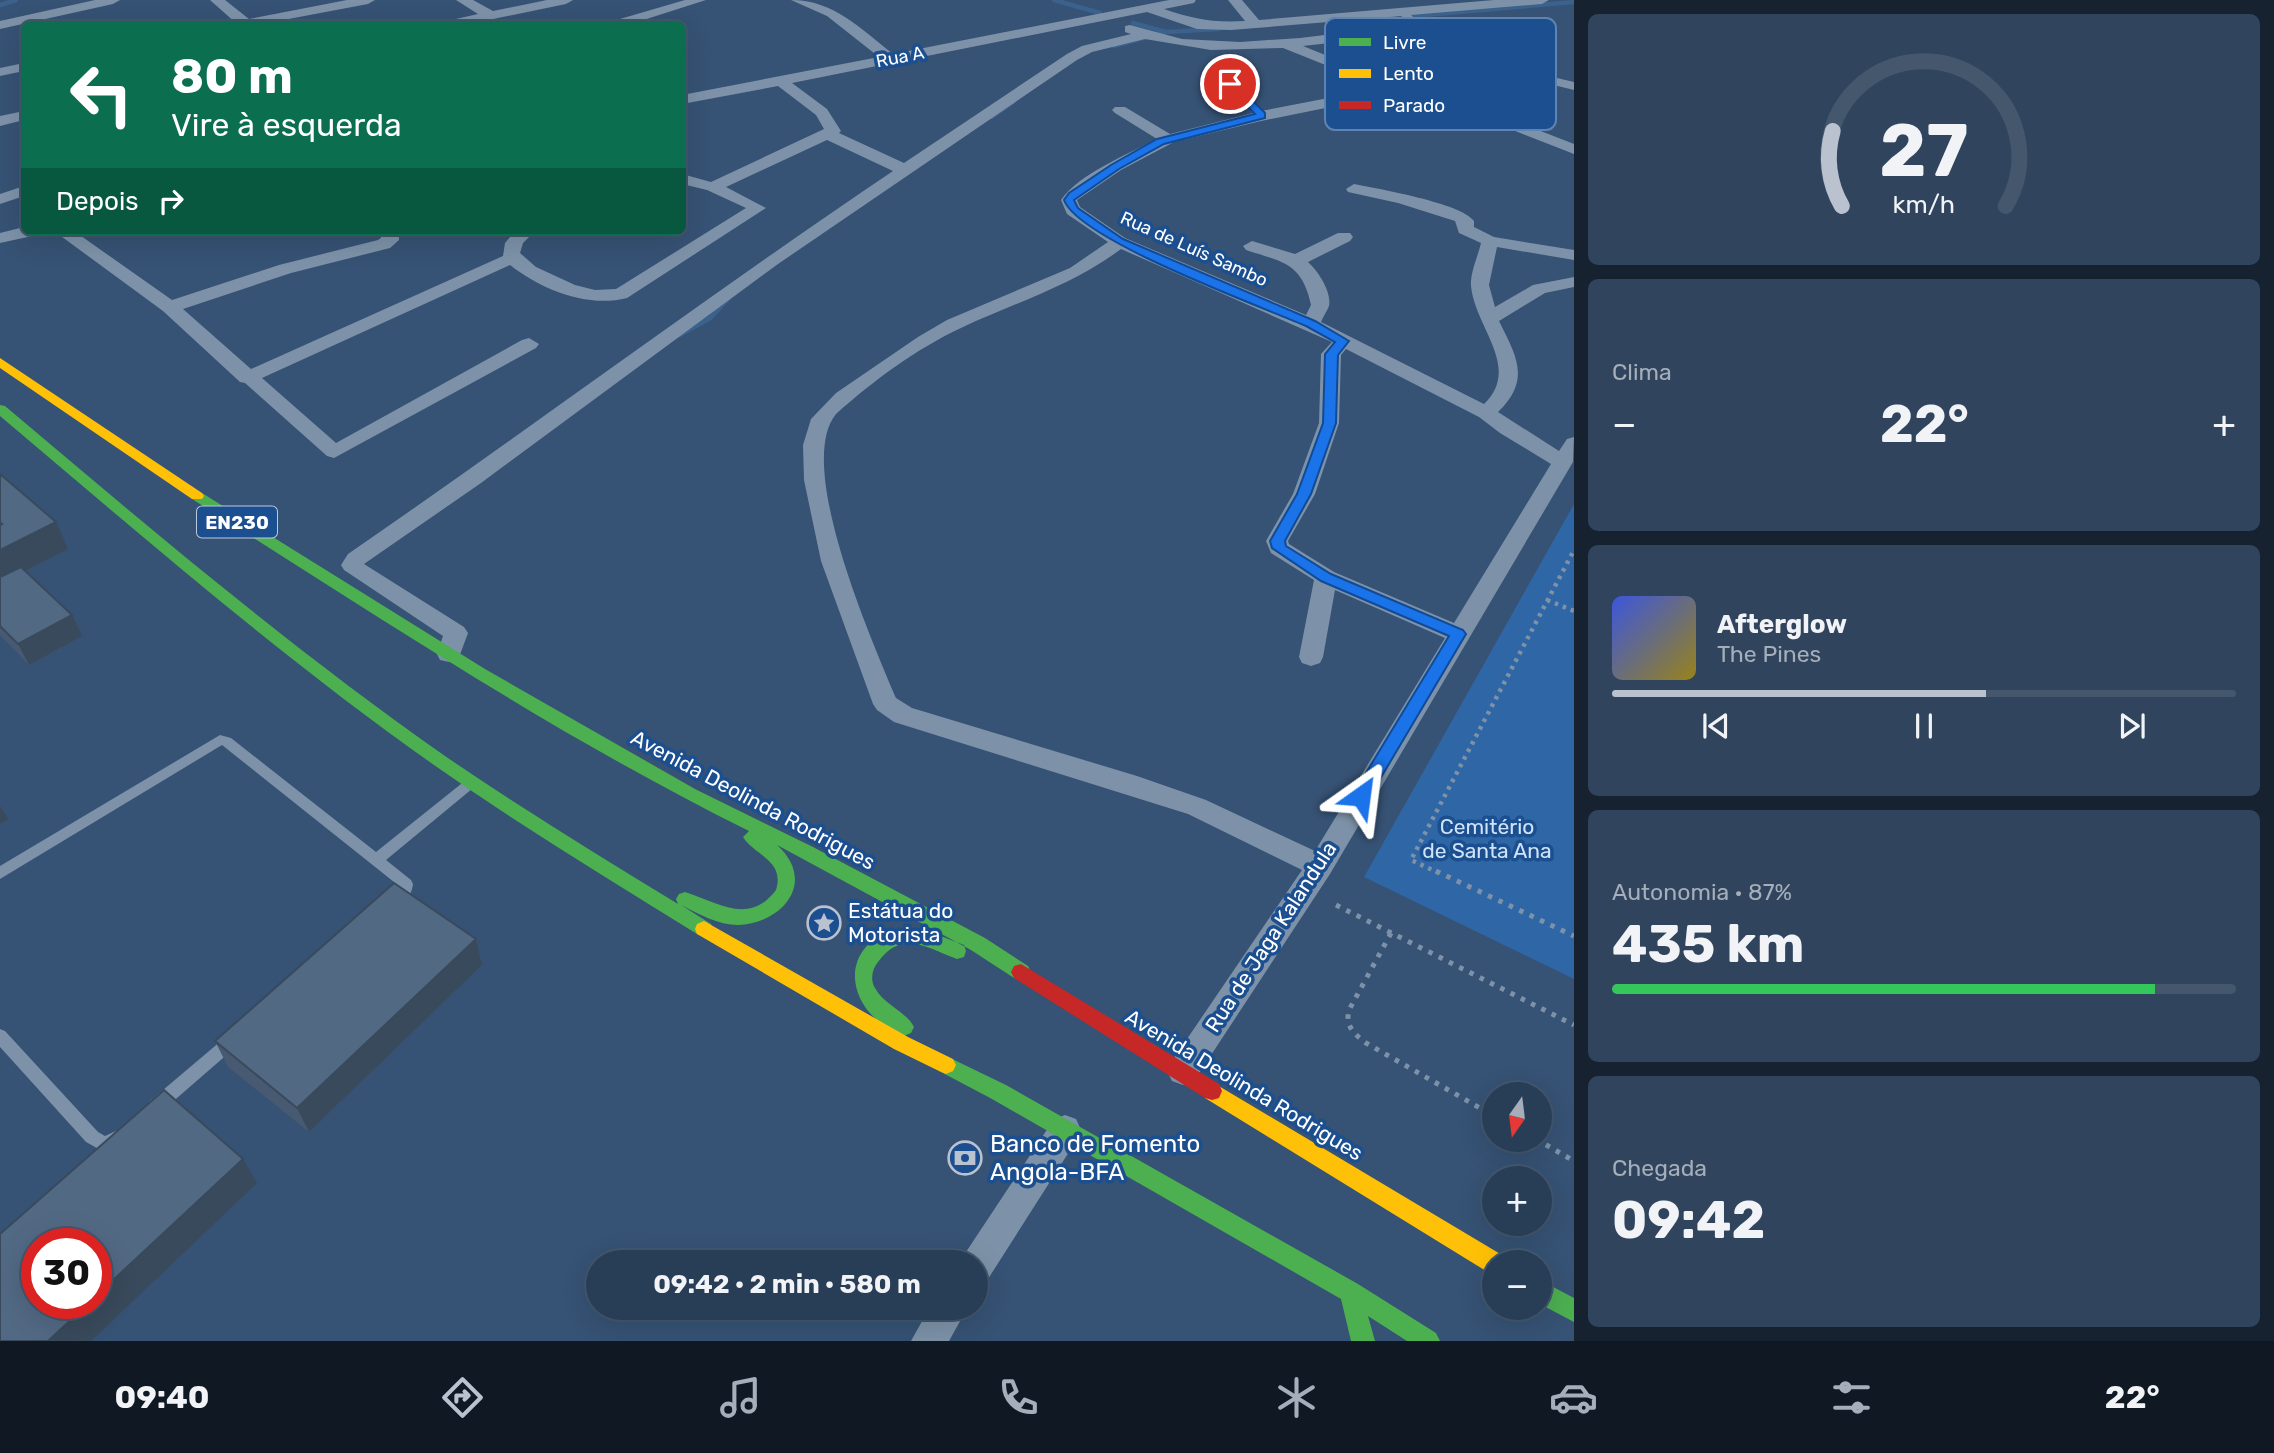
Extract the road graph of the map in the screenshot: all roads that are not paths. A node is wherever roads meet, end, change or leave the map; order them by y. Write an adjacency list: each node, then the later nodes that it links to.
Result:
1 (113, 0): 23 (street)
2 (216, 0): 17 (street)
3 (368, 0): 18 (street)
4 (463, 0): 15 (street)
5 (566, 0): 15 (street)
6 (699, 0): 20 (street)
7 (798, 0): 28 (street)
8 (1189, 0): 13 (street)
9 (1235, 0): 22 (street)
10 (1357, 0): 16 (street)
11 (1542, 0): 12 (street)
12 (1506, 2): 16 (street)
13 (1141, 9): 14 (street, Rua A); 22 (street)
14 (1114, 10): 24 (street); 28 (street, Rua A)
15 (491, 16): 19 (street)
16 (1407, 18)
17 (241, 21)
18 (260, 21)
19 (467, 21)
20 (628, 21)
21 (1325, 21): 22 (street)
22 (1255, 24)
23 (0, 25)
24 (1144, 35): 26 (street); 46 (street)
25 (1325, 41): 26 (street)
26 (1287, 44): 27 (street); 29 (street)
27 (1247, 51)
28 (890, 59): 32 (street, Rua A)
29 (1325, 60)
30 (21, 68): 31 (street)
31 (0, 72)
32 (781, 80): 36 (street, Rua A); 43 (street)
33 (1556, 82): 35 (street)
34 (1230, 84): 39 (lane)
35 (1574, 86)
36 (686, 99)
37 (1325, 104): 39 (street, Rua de Luís Sambo)
38 (1120, 110): 44 (street)
39 (1261, 116): 44 (street, Rua de Luís Sambo)
40 (21, 117): 41 (street)
41 (0, 121)
42 (1525, 130): 45 (street)
43 (830, 135): 46 (street); 48 (street)
44 (1168, 139): 59 (street, Rua de Luís Sambo)
45 (1574, 149)
46 (905, 170): 77 (street)
47 (686, 179): 48 (street)
48 (713, 187): 62 (street)
49 (1354, 189): 58 (street)
50 (21, 192): 51 (street)
51 (0, 199)
52 (21, 233): 56 (street)
53 (69, 235): 65 (street)
54 (390, 235): 65 (street)
55 (521, 235): 62 (street)
56 (0, 237)
57 (1344, 237): 63 (street)
58 (1490, 241): 61 (street); 66 (street)
59 (1119, 242): 67 (street, Rua de Luís Sambo); 82 (street)
60 (1252, 246): 63 (street)
61 (1574, 255)
62 (512, 258): 71 (street)
63 (1295, 261): 67 (street)
64 (1574, 282): 66 (street)
65 (170, 307): 71 (street)
66 (1489, 319): 73 (street)
67 (1311, 324): 68 (street, Rua de Luís Sambo)
68 (1343, 341): 73 (street, Rua de Luís Sambo); 75 (street)
69 (529, 344): 71 (street)
70 (0, 362): 77 (main road, Avenida Deolinda Rodrigues / EN230)
71 (247, 378)
72 (0, 410): 79 (main road, EN230)
73 (1486, 414): 74 (street, Rua de Luís Sambo)
74 (1568, 452): 76 (street, Rua de Jaga Kalandula)
75 (1326, 577): 76 (street); 78 (street)
76 (1458, 634): 82 (street, Rua de Jaga Kalandula)
77 (449, 654): 80 (main road, Avenida Deolinda Rodrigues / EN230)
78 (1311, 657)
79 (472, 783): 81 (lane); 83 (main road)
80 (689, 794): 83 (main road); 86 (main road, Avenida Deolinda Rodrigues)
81 (376, 860): 84 (lane); 85 (lane)
82 (1320, 866): 89 (street, Rua de Jaga Kalandula)
83 (608, 867): 90 (main road)
84 (0, 873)
85 (382, 912)
86 (1064, 1000): 89 (main road, Avenida Deolinda Rodrigues); 90 (main road)
87 (246, 1029): 88 (lane)
88 (0, 1036)
89 (1183, 1071): 93 (main road, Avenida Deolinda Rodrigues)
90 (999, 1092): 91 (main road)
91 (1065, 1130): 92 (street); 94 (main road)
92 (987, 1250)
93 (1482, 1255)
94 (1349, 1292): 99 (main road); 100 (main road)
95 (1552, 1297): 96 (main road)
96 (1574, 1311)
97 (942, 1320): 98 (street)
98 (929, 1341)
99 (1363, 1341)
100 (1428, 1341)

